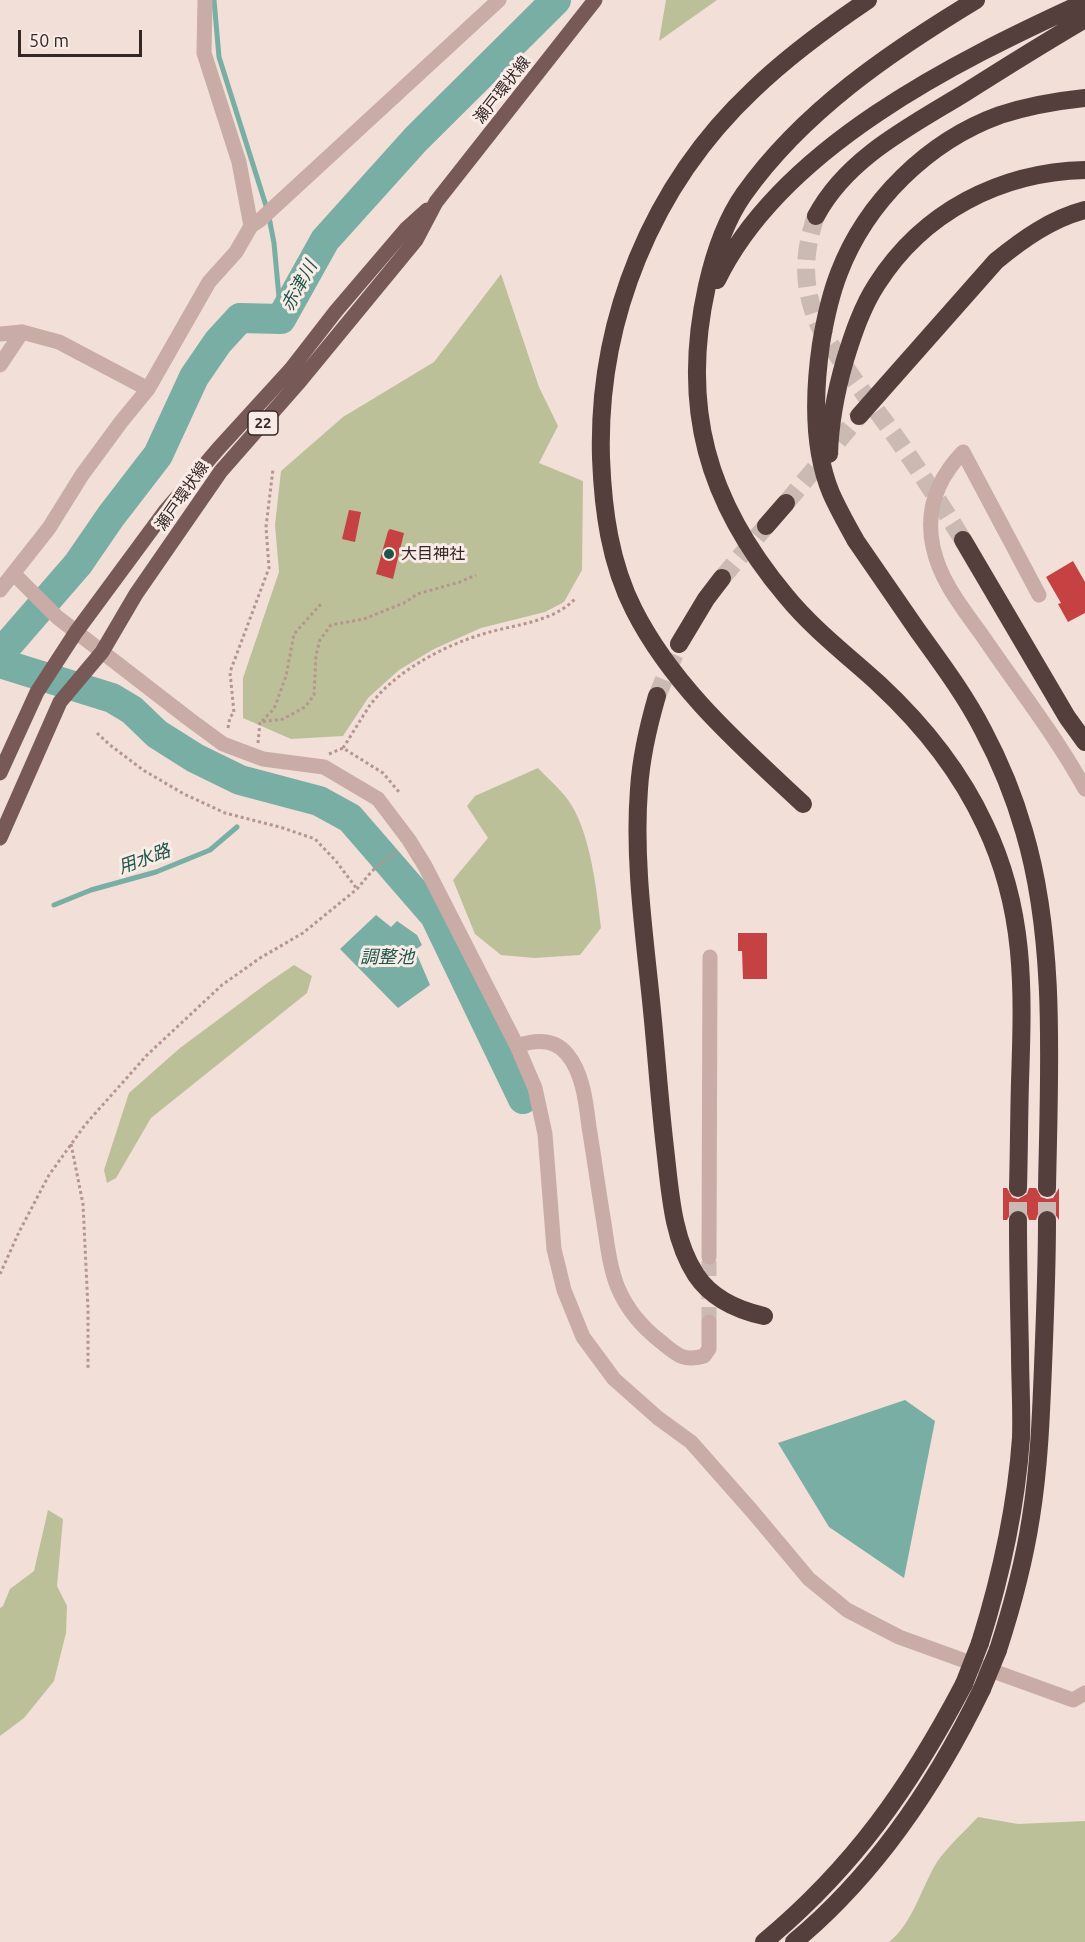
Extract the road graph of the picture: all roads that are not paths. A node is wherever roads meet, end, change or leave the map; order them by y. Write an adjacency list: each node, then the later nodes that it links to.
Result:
1 (205, 0): 13 (street)
2 (499, 0): 13 (street)
3 (595, 0): 10 (main road, 瀬戸環状線 / 22)
4 (868, 0): 35 (highway)
5 (976, 0): 15 (highway)
6 (1085, 2): 15 (highway)
7 (1085, 19): 12 (highway)
8 (1085, 98): 21 (highway)
9 (1085, 170): 21 (highway)
10 (436, 202): 28 (main road, 瀬戸環状線 / 22); 30 (main road, 瀬戸環状線 / 22)
11 (1085, 210): 19 (highway)
12 (816, 216)
13 (256, 223): 18 (street)
14 (22, 332): 16 (street); 17 (street); 18 (street)
15 (699, 332): 39 (highway)
16 (0, 334)
17 (0, 365)
18 (148, 389): 24 (street)
19 (859, 416)
20 (786, 502): 22 (highway)
21 (843, 518): 40 (highway)
22 (766, 526)
23 (963, 540): 32 (highway)
24 (14, 574): 26 (street); 28 (street)
25 (722, 578): 29 (highway)
26 (0, 590)
27 (1039, 595): 34 (street)
28 (76, 632): 30 (street); 33 (main road, 瀬戸環状線 / 22)
29 (679, 644)
30 (102, 652): 36 (main road, 瀬戸環状線 / 22); 38 (street)
31 (657, 696): 44 (highway)
32 (1085, 742)
33 (0, 773)
34 (1085, 789)
35 (803, 804)
36 (0, 838)
37 (710, 957): 43 (street)
38 (517, 1046): 45 (street); 46 (street)
39 (1018, 1188)
40 (1047, 1188)
41 (1018, 1220): 47 (highway, bridge)
42 (1047, 1220): 48 (highway, bridge)
43 (709, 1257)
44 (764, 1316)
45 (709, 1322)
46 (1079, 1696)
47 (764, 1942)
48 (794, 1942)

